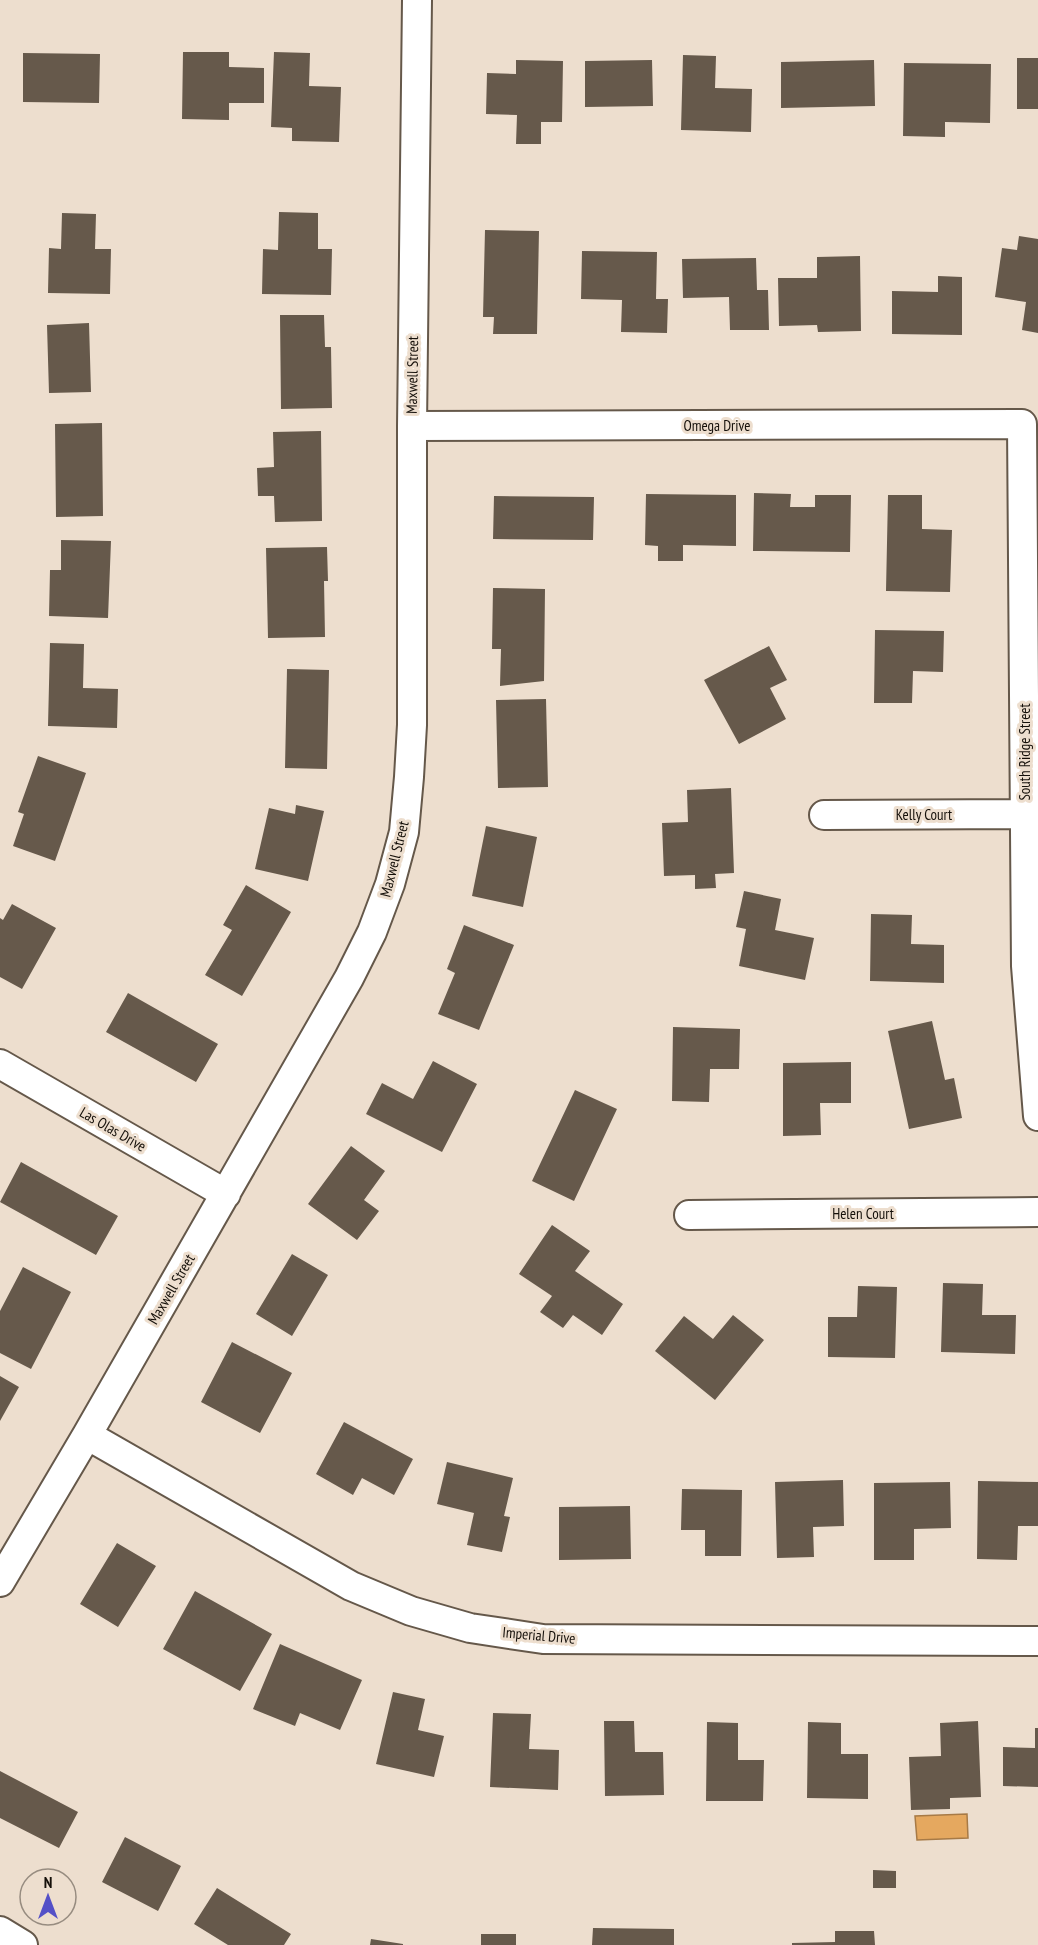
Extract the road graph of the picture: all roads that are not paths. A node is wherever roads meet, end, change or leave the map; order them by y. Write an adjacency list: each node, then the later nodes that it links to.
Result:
1 (417, 0): 3 (street, Maxwell Street)
2 (1022, 424): 3 (street, Omega Drive); 4 (street, South Ridge Street)
3 (412, 426): 8 (street, Maxwell Street)
4 (1024, 814): 5 (street, Kelly Court); 7 (street, South Ridge Street)
5 (824, 815)
6 (0, 1064): 8 (street, Las Olas Drive)
7 (1038, 1116)
8 (226, 1194): 11 (street, Maxwell Street)
9 (1038, 1212): 10 (street, Helen Court)
10 (689, 1215)
11 (87, 1435): 12 (street, Maxwell Street); 13 (street, Imperial Drive)
12 (0, 1582)
13 (1038, 1641)
14 (0, 1932): 15 (street)
15 (23, 1945)

